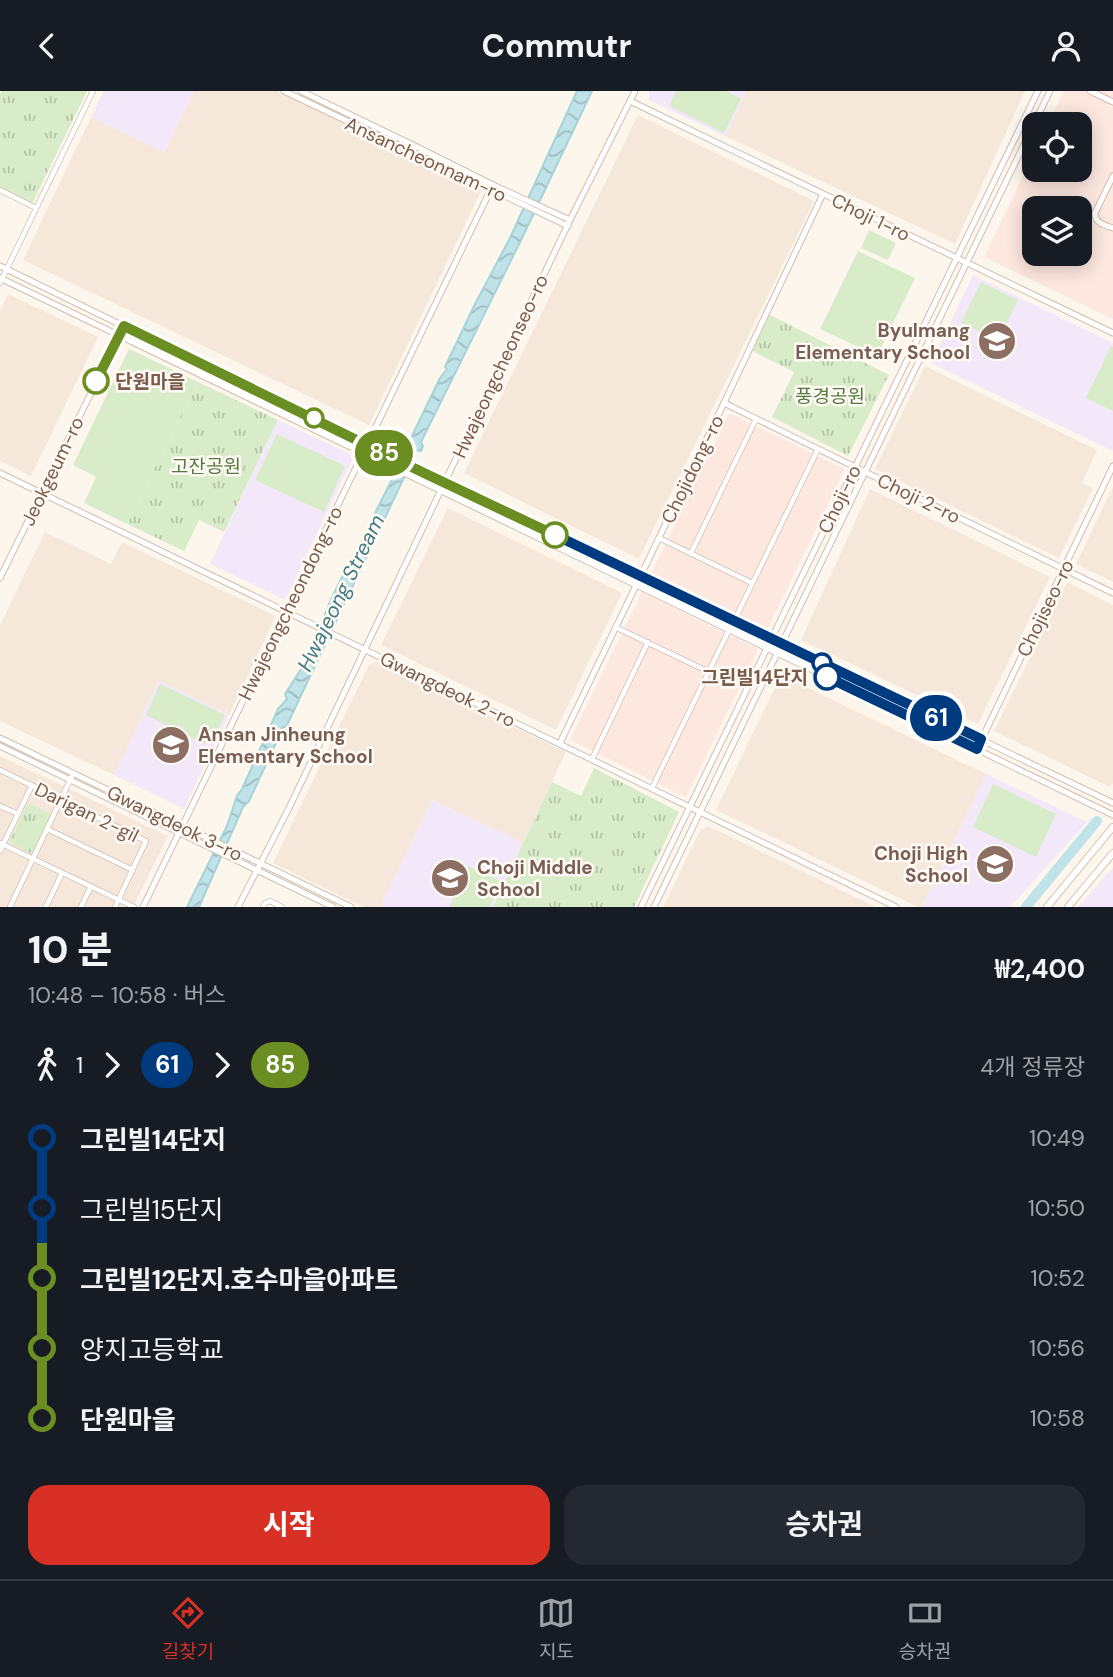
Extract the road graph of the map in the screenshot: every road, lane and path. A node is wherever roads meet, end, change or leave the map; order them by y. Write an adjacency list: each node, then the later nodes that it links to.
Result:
1 (93, 91): 14 (street)
2 (285, 91): 11 (street, Ansancheonnam-ro)
3 (301, 91): 11 (street, Ansancheonnam-ro)
4 (635, 91): 8 (street, Hwajeongcheonseo-ro)
5 (1038, 91): 17 (street, Choji-ro)
6 (1050, 91): 18 (street, Choji-ro)
7 (1090, 91): 9 (street)
8 (630, 100): 13 (street, Choji 1-ro); 15 (street, Hwajeongcheonseo-ro)
9 (1113, 102)
10 (1113, 176): 16 (street)
11 (492, 187): 15 (street, Ansancheonnam-ro); 27 (street, Hwajeongcheondong-ro)
12 (0, 190): 14 (street)
13 (823, 194): 17 (street, Choji 1-ro); 25 (street, Chojidong-ro)
14 (36, 208): 20 (street)
15 (569, 223): 34 (street, Hwajeongcheonseo-ro)
16 (1113, 228)
17 (956, 258): 18 (street, Choji 1-ro); 31 (street, Choji-ro)
18 (965, 263): 23 (street, Choji 1-ro); 32 (street, Choji-ro)
19 (0, 266): 20 (street)
20 (7, 269): 21 (street); 22 (street)
21 (1, 280): 24 (street)
22 (124, 326): 24 (street, Jeokgeum-ro); 27 (street)
23 (1113, 333)
24 (120, 335): 29 (street); 36 (street, Jeokgeum-ro)
25 (724, 403): 26 (street, Choji 2-ro); 37 (street, Chojidong-ro)
26 (756, 419): 28 (street, Choji 2-ro); 38 (street)
27 (367, 444): 29 (street, Hwajeongcheondong-ro); 34 (street)
28 (818, 449): 31 (street, Choji 2-ro); 42 (street)
29 (362, 453): 35 (street); 45 (street, Hwajeongcheondong-ro)
30 (1113, 466): 39 (street, Chojiseo-ro)
31 (855, 467): 32 (street, Choji 2-ro); 49 (street, Choji-ro)
32 (864, 471): 39 (street, Choji 2-ro); 51 (street, Choji-ro)
33 (0, 473): 36 (street, Gwangdeok 2-ro)
34 (445, 482): 35 (street, Hwajeongcheonseo-ro); 40 (street)
35 (440, 491): 43 (street); 53 (street, Hwajeongcheonseo-ro)
36 (41, 493): 41 (street, Jeokgeum-ro); 45 (street, Gwangdeok 2-ro)
37 (659, 538): 38 (street); 40 (street, Chojidong-ro)
38 (691, 553): 42 (street)
39 (1064, 568): 44 (street, Choji 2-ro); 57 (street, Chojiseo-ro)
40 (641, 576): 43 (street, Chojidong-ro); 46 (street)
41 (0, 578)
42 (752, 583): 46 (street)
43 (636, 585): 47 (street, Chojidong-ro); 48 (street)
44 (1113, 593)
45 (286, 612): 53 (street, Gwangdeok 2-ro); 75 (street, Hwajeongcheondong-ro)
46 (734, 621): 49 (street)
47 (615, 627): 50 (street); 58 (street, Chojidong-ro)
48 (729, 630): 52 (street); 55 (street)
49 (771, 639): 51 (street); 52 (street, Choji-ro)
50 (648, 642): 55 (street); 61 (street)
51 (782, 643): 54 (street, Choji-ro); 57 (street)
52 (767, 648): 54 (street); 69 (street, Choji-ro)
53 (365, 649): 58 (street, Gwangdeok 2-ro); 80 (street, Hwajeongcheonseo-ro)
54 (777, 653): 60 (street); 70 (street, Choji-ro)
55 (709, 672): 65 (street)
56 (0, 739): 63 (street, Gwangdeok 3-ro)
57 (981, 739): 60 (street, Chojiseo-ro); 67 (street)
58 (560, 743): 61 (street, Gwangdeok 2-ro)
59 (0, 746): 63 (street, Gwangdeok 3-ro)
60 (977, 749): 72 (street)
61 (592, 759): 65 (street, Gwangdeok 2-ro)
62 (0, 770): 64 (street, Darigan 2-gil)
63 (72, 777): 66 (street); 75 (street, Gwangdeok 3-ro)
64 (32, 785): 66 (street, Darigan 2-gil); 71 (street)
65 (652, 788): 69 (street, Gwangdeok 2-ro)
66 (61, 800): 74 (street); 81 (street, Darigan 2-gil)
67 (1113, 803)
68 (0, 806): 71 (street, Darigan 2-gil)
69 (690, 806): 70 (street, Gwangdeok 2-ro); 96 (street, Choji-ro)
70 (699, 811): 97 (street, Choji-ro); 98 (street, Gwangdeok 2-ro)
71 (18, 814): 76 (street)
72 (1113, 815)
73 (1113, 827): 99 (main road)
74 (47, 829): 79 (street); 81 (street, Darigan 2-gil)
75 (180, 830): 80 (street, Gwangdeok 3-ro); 90 (street, Hwajeongcheondong-ro)
76 (2, 843): 77 (street); 79 (street)
77 (0, 851)
78 (1113, 853): 100 (main road)
79 (33, 859): 82 (street); 85 (street)
80 (258, 867): 91 (street, Hwajeongcheonseo-ro); 94 (street, Gwangdeok 3-ro); 95 (street, Gwangdeok 3-ro)
81 (133, 870): 84 (street, Darigan 2-gil)
82 (62, 873): 83 (street); 86 (street)
83 (91, 886): 84 (street); 87 (street)
84 (119, 900): 88 (street, Darigan 2-gil); 89 (street)
85 (10, 907)
86 (46, 907)
87 (81, 907)
88 (115, 907)
89 (134, 907)
90 (143, 907)
91 (238, 907)
92 (263, 907): 93 (street)
93 (282, 907)
94 (333, 907)
95 (351, 907)
96 (641, 907)
97 (654, 907)
98 (896, 907)
99 (1047, 907)
100 (1068, 907)

